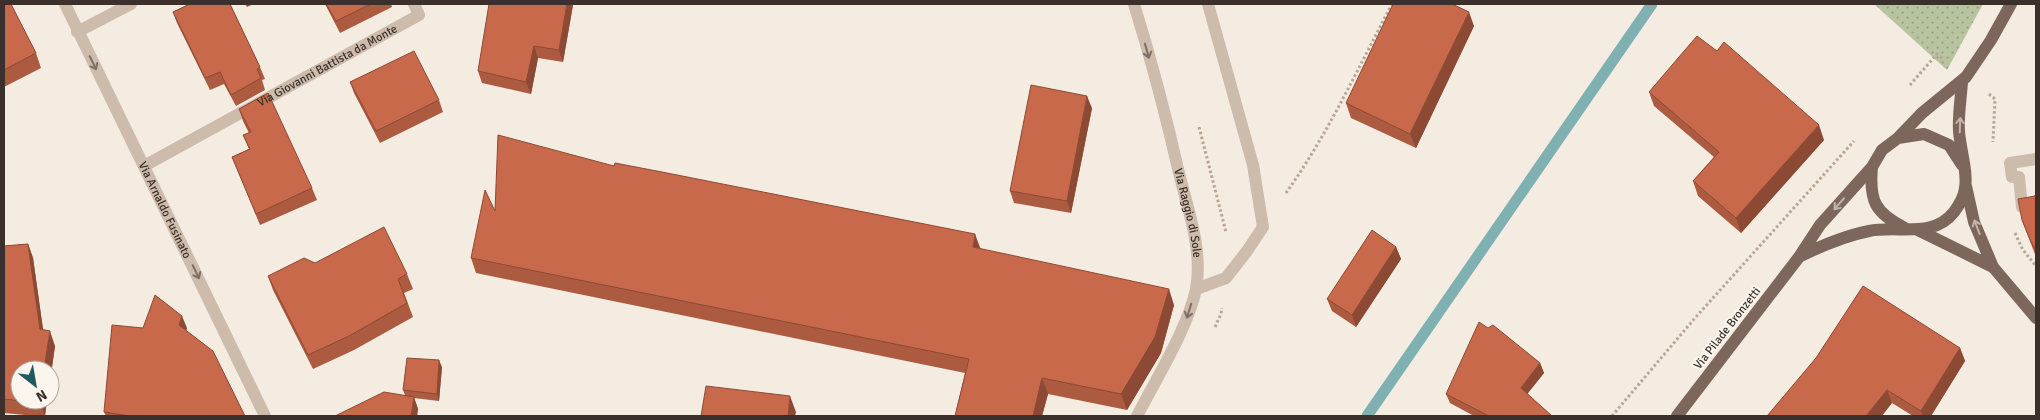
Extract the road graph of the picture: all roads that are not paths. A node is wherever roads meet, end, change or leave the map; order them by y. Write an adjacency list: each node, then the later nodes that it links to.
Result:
1 (65, 4): 7 (street, Via Arnaldo Fusinato)
2 (131, 4): 7 (street)
3 (414, 4): 11 (street, Via Giovanni Battista da Monte)
4 (1134, 4): 19 (street, Via Raggio di Sole, one-way to 19)
5 (1208, 4): 19 (street)
6 (2011, 4): 8 (main road, Via Pilade Bronzetti)
7 (77, 32): 11 (street, Via Arnaldo Fusinato, one-way to 11)
8 (1962, 82): 9 (main road, Via Pilade Bronzetti); 13 (main road, Via Pilade Bronzetti, one-way to 8)
9 (1898, 138): 12 (main road, Via Pilade Bronzetti); 13 (main road, Via Pilade Bronzetti)
10 (2036, 158): 15 (street)
11 (144, 166): 21 (street, Via Arnaldo Fusinato, one-way to 21)
12 (1872, 168): 16 (main road); 17 (main road, Via Pilade Bronzetti, one-way to 17)
13 (1964, 168): 14 (main road, Via Pilade Bronzetti)
14 (1966, 186): 16 (main road, Via Pilade Bronzetti); 18 (main road, one-way to 14)
15 (2036, 205)
16 (1911, 229): 17 (main road, Via Pilade Bronzetti); 18 (main road)
17 (1799, 257): 23 (main road, Via Pilade Bronzetti)
18 (1993, 267): 20 (main road)
19 (1196, 289): 22 (street, Via Raggio di Sole, one-way to 22)
20 (2036, 318)
21 (265, 416)
22 (1136, 416)
23 (1677, 416)

